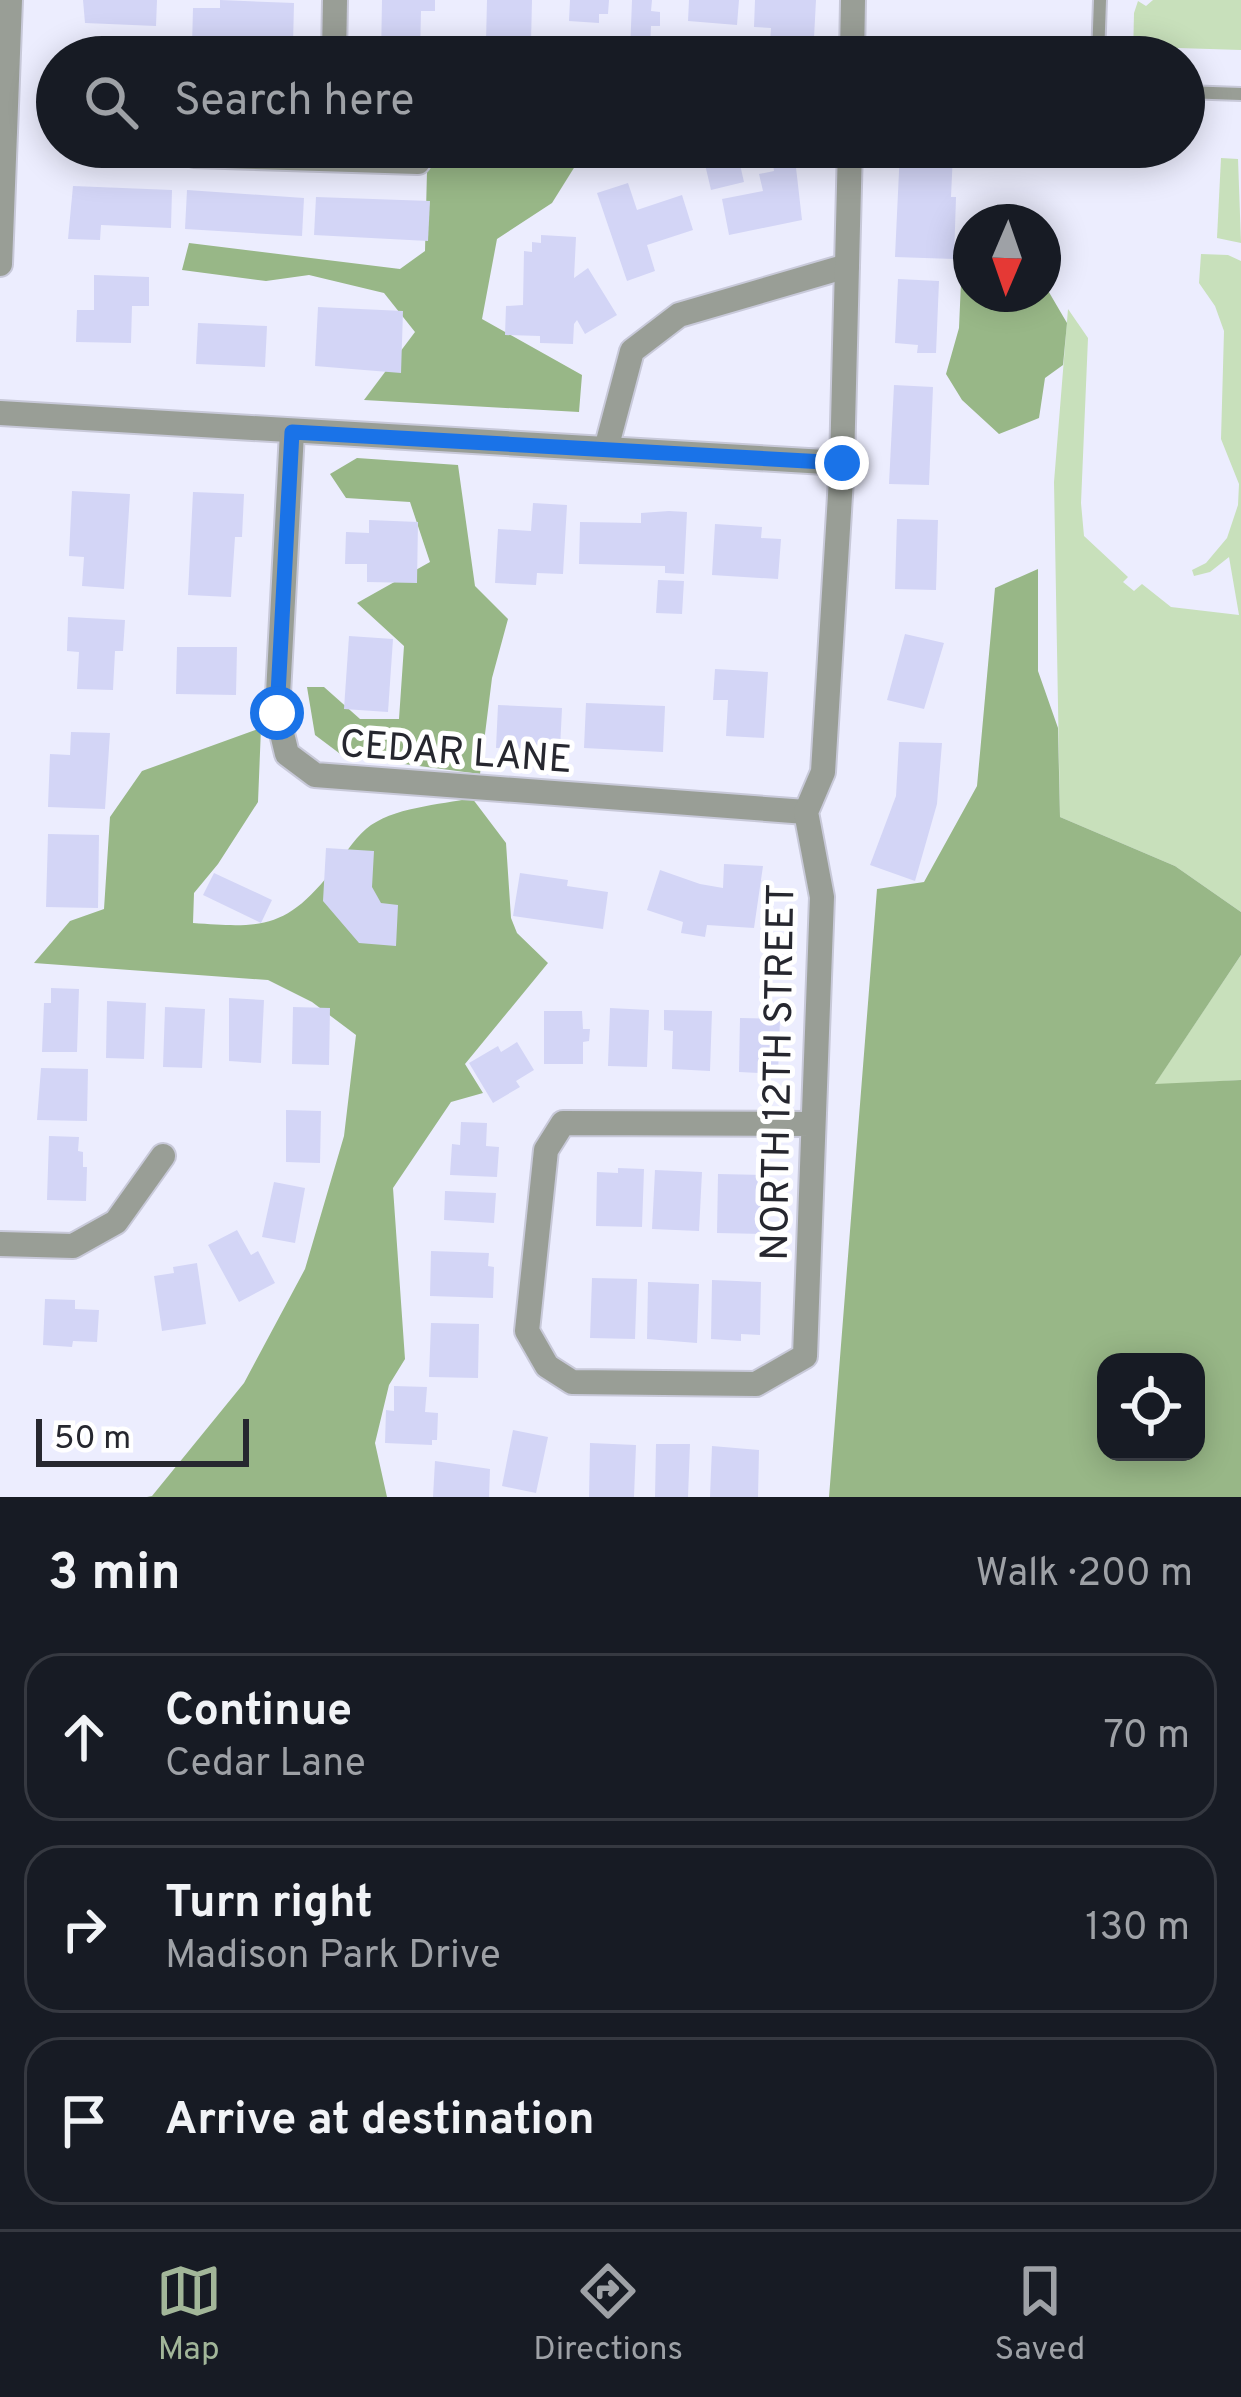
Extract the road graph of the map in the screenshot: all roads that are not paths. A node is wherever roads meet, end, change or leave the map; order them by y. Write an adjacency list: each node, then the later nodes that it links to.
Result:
1 (10, 0): 11 (street)
2 (335, 0): 5 (street)
3 (853, 0): 6 (street)
4 (1100, 0): 7 (lane)
5 (334, 36)
6 (852, 36)
7 (1099, 36)
8 (1205, 93): 9 (lane)
9 (1241, 94)
10 (849, 168): 12 (street, NORTH 12TH STREET)
11 (0, 264)
12 (847, 266): 15 (street); 16 (street, NORTH 12TH STREET)
13 (0, 412): 14 (street)
14 (292, 432): 15 (street); 17 (street, CEDAR LANE)
15 (606, 449): 16 (street)
16 (842, 463): 17 (street, NORTH 12TH STREET)
17 (806, 812): 18 (street, NORTH 12TH STREET)
18 (813, 1124): 18 (street, NORTH 12TH STREET)
19 (164, 1156): 20 (street)
20 (0, 1244)

